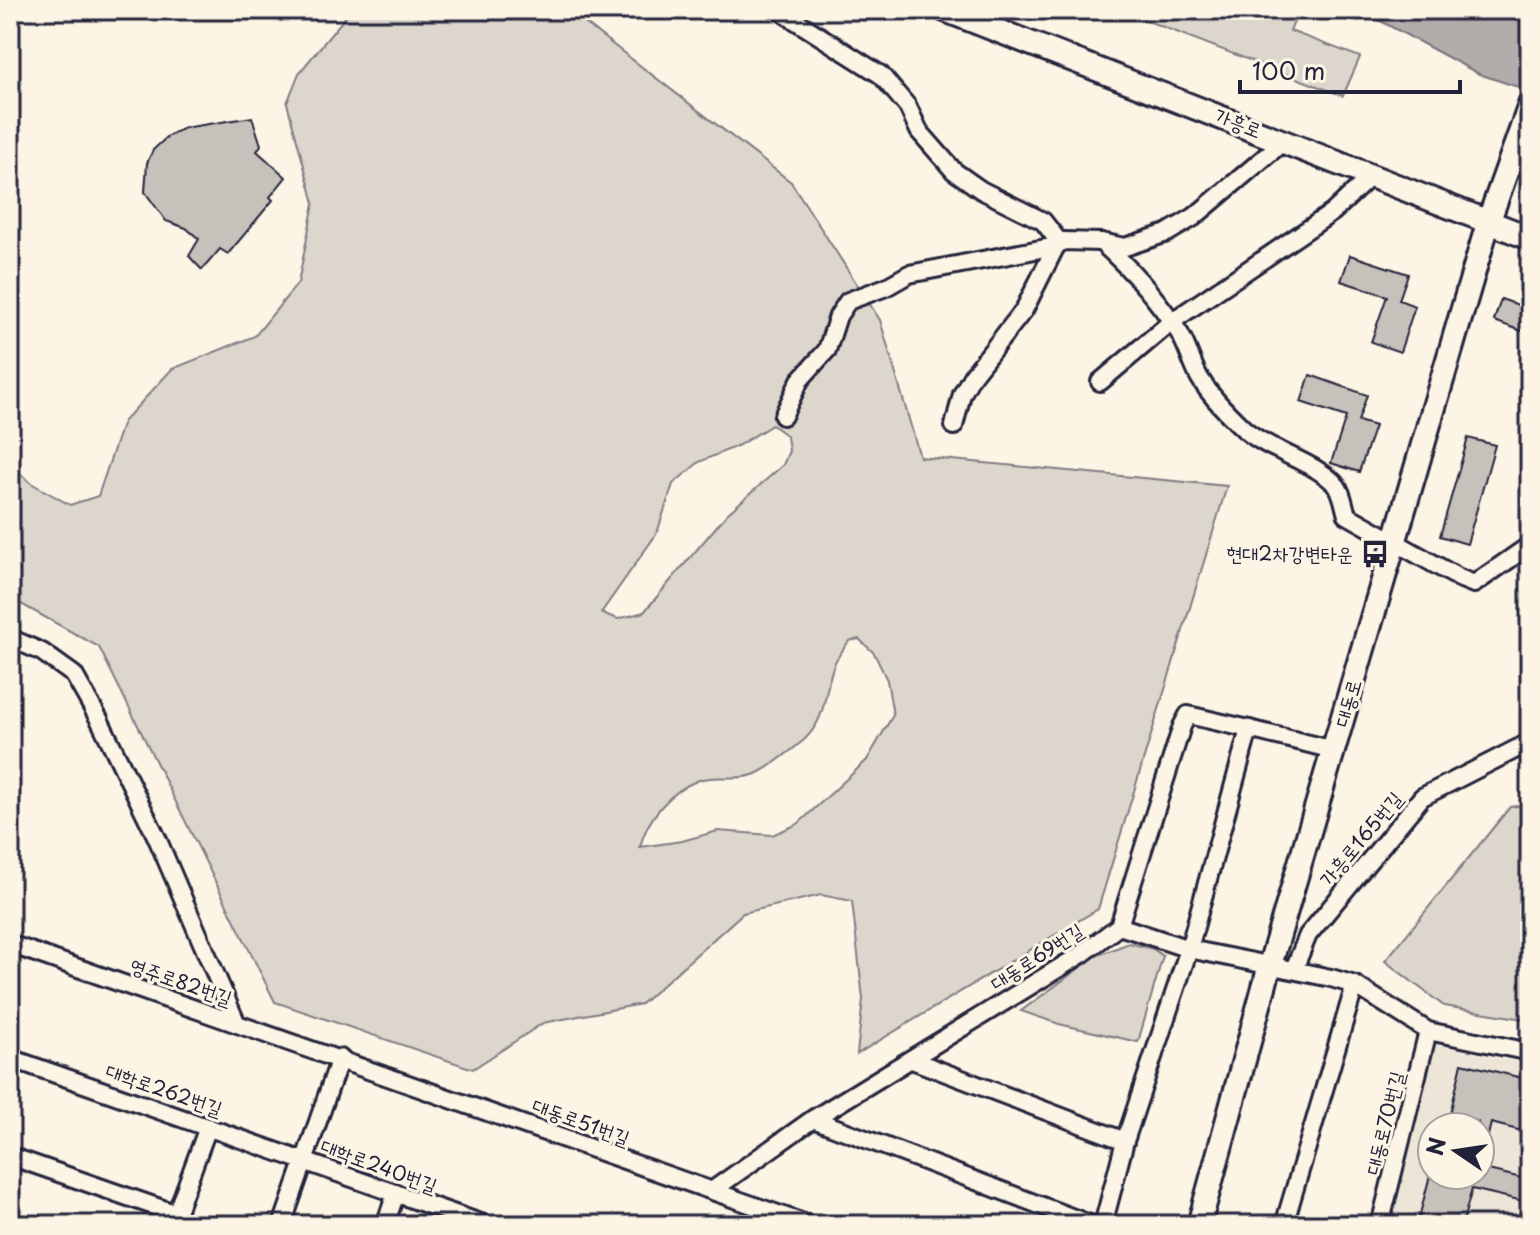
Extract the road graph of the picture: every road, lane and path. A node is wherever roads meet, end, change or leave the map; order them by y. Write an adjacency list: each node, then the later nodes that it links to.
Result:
1 (784, 10): 9 (street)
2 (945, 10): 4 (main road, 가흥로)
3 (1530, 105): 6 (main road, 대동로)
4 (1284, 141): 5 (main road, 가흥로); 8 (street)
5 (1372, 175): 6 (main road, 가흥로); 10 (street)
6 (1489, 220): 7 (main road, 가흥로); 14 (main road, 대동로)
7 (1530, 238)
8 (1101, 242): 9 (street); 10 (street)
9 (1058, 244): 12 (street); 13 (street)
10 (1171, 322): 11 (street); 14 (street)
11 (1100, 382)
12 (783, 416)
13 (954, 426)
14 (1395, 542): 15 (street); 19 (main road, 대동로)
15 (1530, 545)
16 (10, 638): 26 (street)
17 (1249, 729): 19 (street); 20 (street); 22 (street)
18 (1530, 742): 24 (street, 가흥로165번길)
19 (1334, 750): 23 (main road, 대동로)
20 (1119, 926): 22 (street); 31 (street, 대동로69번길)
21 (10, 944): 26 (street, 영주로82번길)
22 (1189, 949): 23 (street); 34 (street)
23 (1270, 965): 24 (street); 48 (main road, 대동로)
24 (1294, 969): 25 (street)
25 (1355, 985): 27 (street); 49 (street)
26 (236, 1022): 30 (street, 영주로82번길)
27 (1428, 1031): 28 (street); 50 (street, 대동로70번길)
28 (1530, 1052)
29 (10, 1058): 33 (street, 대학로262번길)
30 (340, 1058): 36 (street); 37 (street, 대동로51번길)
31 (912, 1060): 32 (street, 대동로69번길); 34 (street)
32 (813, 1119): 37 (street, 대동로69번길); 46 (street)
33 (208, 1127): 36 (street, 대학로262번길); 40 (street)
34 (1125, 1141): 47 (street)
35 (10, 1156): 40 (street)
36 (304, 1161): 38 (street, 대학로240번길); 41 (street)
37 (713, 1190): 39 (street, 대동로51번길)
38 (396, 1193): 42 (street); 43 (street, 대학로240번길)
39 (762, 1208): 44 (street); 45 (street, 대동로51번길)
40 (174, 1219)
41 (282, 1225)
42 (385, 1225)
43 (486, 1225)
44 (757, 1225)
45 (809, 1225)
46 (1092, 1225)
47 (1103, 1225)
48 (1199, 1225)
49 (1284, 1225)
50 (1380, 1225)

